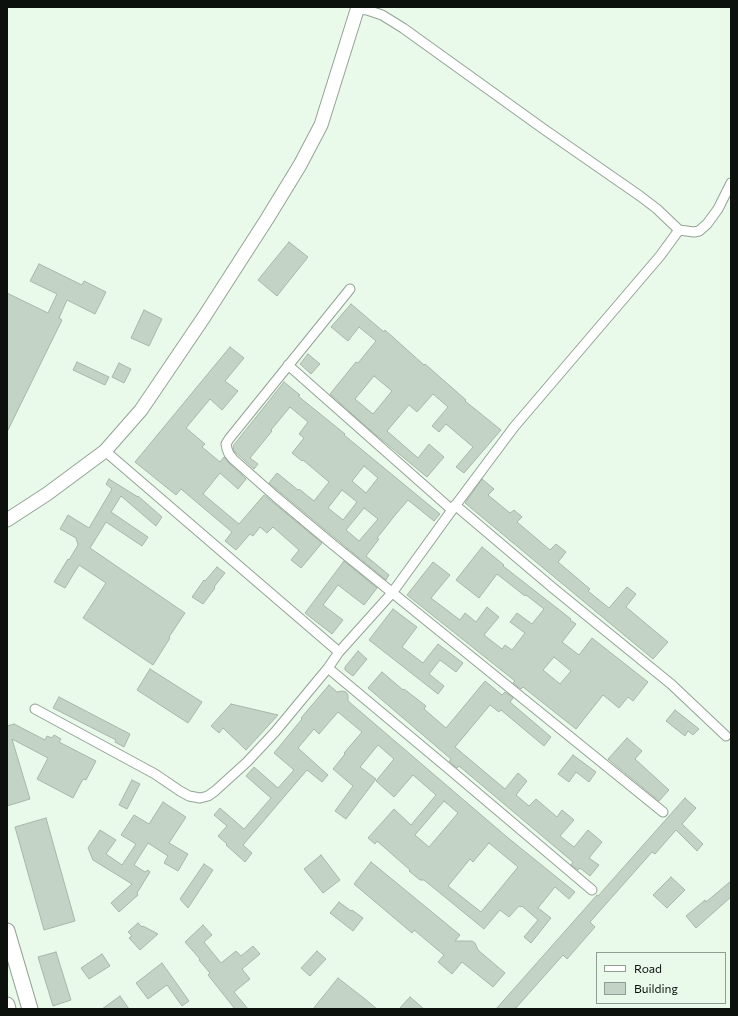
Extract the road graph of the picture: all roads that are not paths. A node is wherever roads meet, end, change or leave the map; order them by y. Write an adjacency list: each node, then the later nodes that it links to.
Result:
1 (357, 8): 3 (street); 6 (main road)
2 (731, 183): 3 (street)
3 (679, 230): 7 (street)
4 (350, 289): 5 (street)
5 (288, 365): 7 (street); 9 (street)
6 (105, 452): 8 (main road); 10 (street)
7 (454, 508): 9 (street); 13 (street)
8 (7, 520)
9 (392, 593): 10 (street); 14 (street)
10 (339, 652): 11 (street)
11 (328, 668): 12 (street); 15 (street)
12 (35, 709)
13 (726, 736)
14 (662, 812)
15 (592, 890)
16 (7, 931): 19 (main road)
17 (7, 1005): 18 (main road)
18 (8, 1009)
19 (30, 1009)

